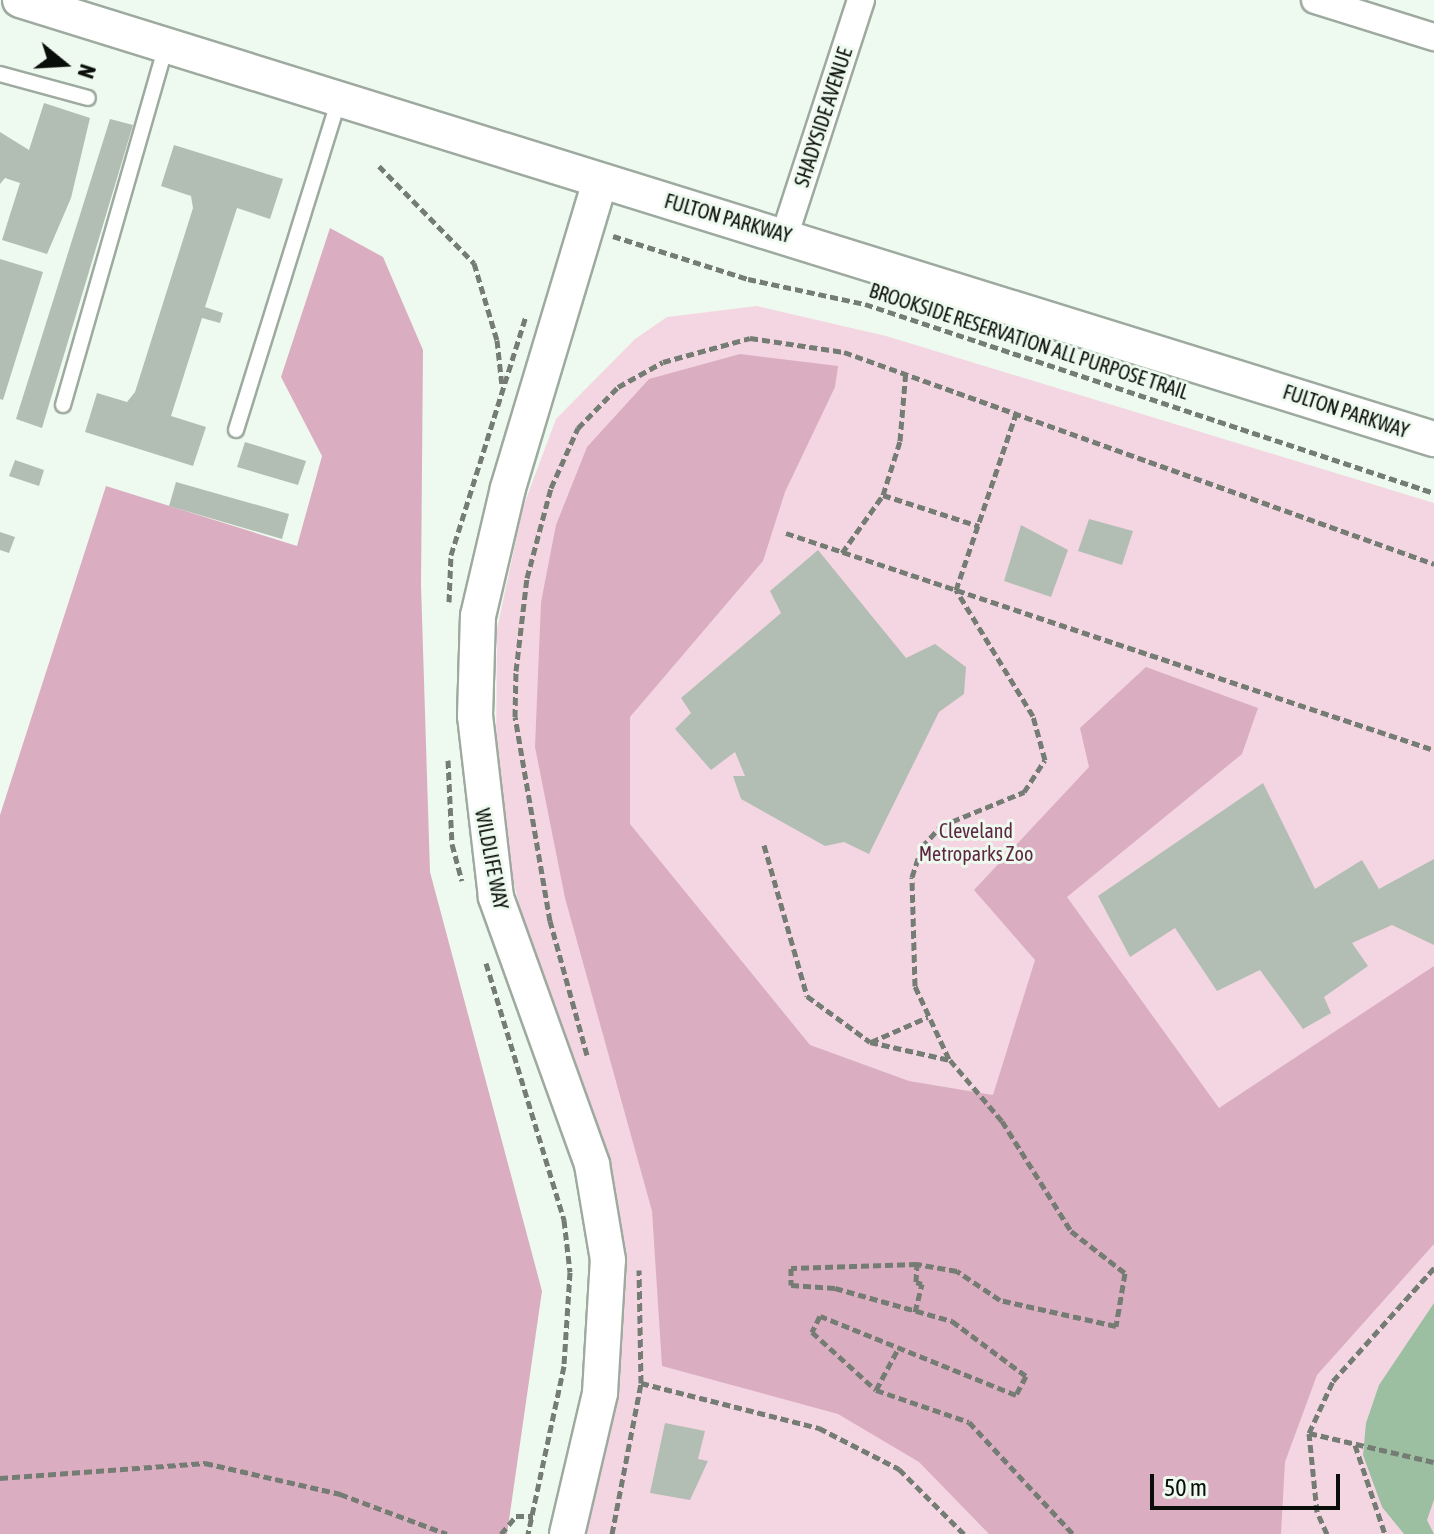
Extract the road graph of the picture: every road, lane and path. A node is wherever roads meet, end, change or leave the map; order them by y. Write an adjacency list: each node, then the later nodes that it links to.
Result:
1 (20, 0): 5 (street, FULTON PARKWAY)
2 (861, 0): 11 (street, SHADYSIDE AVENUE)
3 (1315, 0): 4 (street)
4 (1434, 37)
5 (167, 46): 8 (street, FULTON PARKWAY); 15 (lane)
6 (0, 74): 7 (lane)
7 (88, 98)
8 (339, 99): 10 (street, FULTON PARKWAY); 17 (lane)
9 (379, 166): 14 (path)
10 (600, 181): 11 (street, FULTON PARKWAY); 46 (street, WILDLIFE WAY)
11 (785, 234): 18 (street, FULTON PARKWAY)
12 (610, 236): 19 (path, BROOKSIDE RESERVATION ALL PURPOSE TRAIL)
13 (906, 370): 16 (path); 20 (path); 31 (path)
14 (502, 391)
15 (63, 405)
16 (1016, 414): 21 (path); 24 (path)
17 (236, 430)
18 (1434, 439)
19 (1434, 493)
20 (883, 495): 21 (path); 23 (path)
21 (979, 526): 25 (path)
22 (786, 533): 23 (path)
23 (842, 553): 25 (path)
24 (1434, 564)
25 (956, 590): 26 (path); 28 (path)
26 (1434, 750)
27 (764, 845): 29 (path)
28 (928, 1017): 29 (path); 30 (path)
29 (870, 1042): 30 (path)
30 (950, 1060): 33 (path)
31 (589, 1064)
32 (637, 1256): 37 (path)
33 (917, 1264): 35 (path); 35 (path)
34 (1434, 1268): 39 (path)
35 (915, 1312): 36 (path)
36 (898, 1349): 38 (path); 38 (path)
37 (641, 1383): 47 (path); 48 (path)
38 (876, 1390): 49 (path)
39 (1309, 1433): 40 (path); 50 (path)
40 (1355, 1444): 41 (path); 51 (path)
41 (1434, 1462)
42 (0, 1478): 44 (path)
43 (533, 1516): 45 (path)
44 (447, 1534)
45 (501, 1534)
46 (567, 1534)
47 (612, 1534)
48 (964, 1534)
49 (1073, 1534)
50 (1327, 1534)
51 (1385, 1534)

